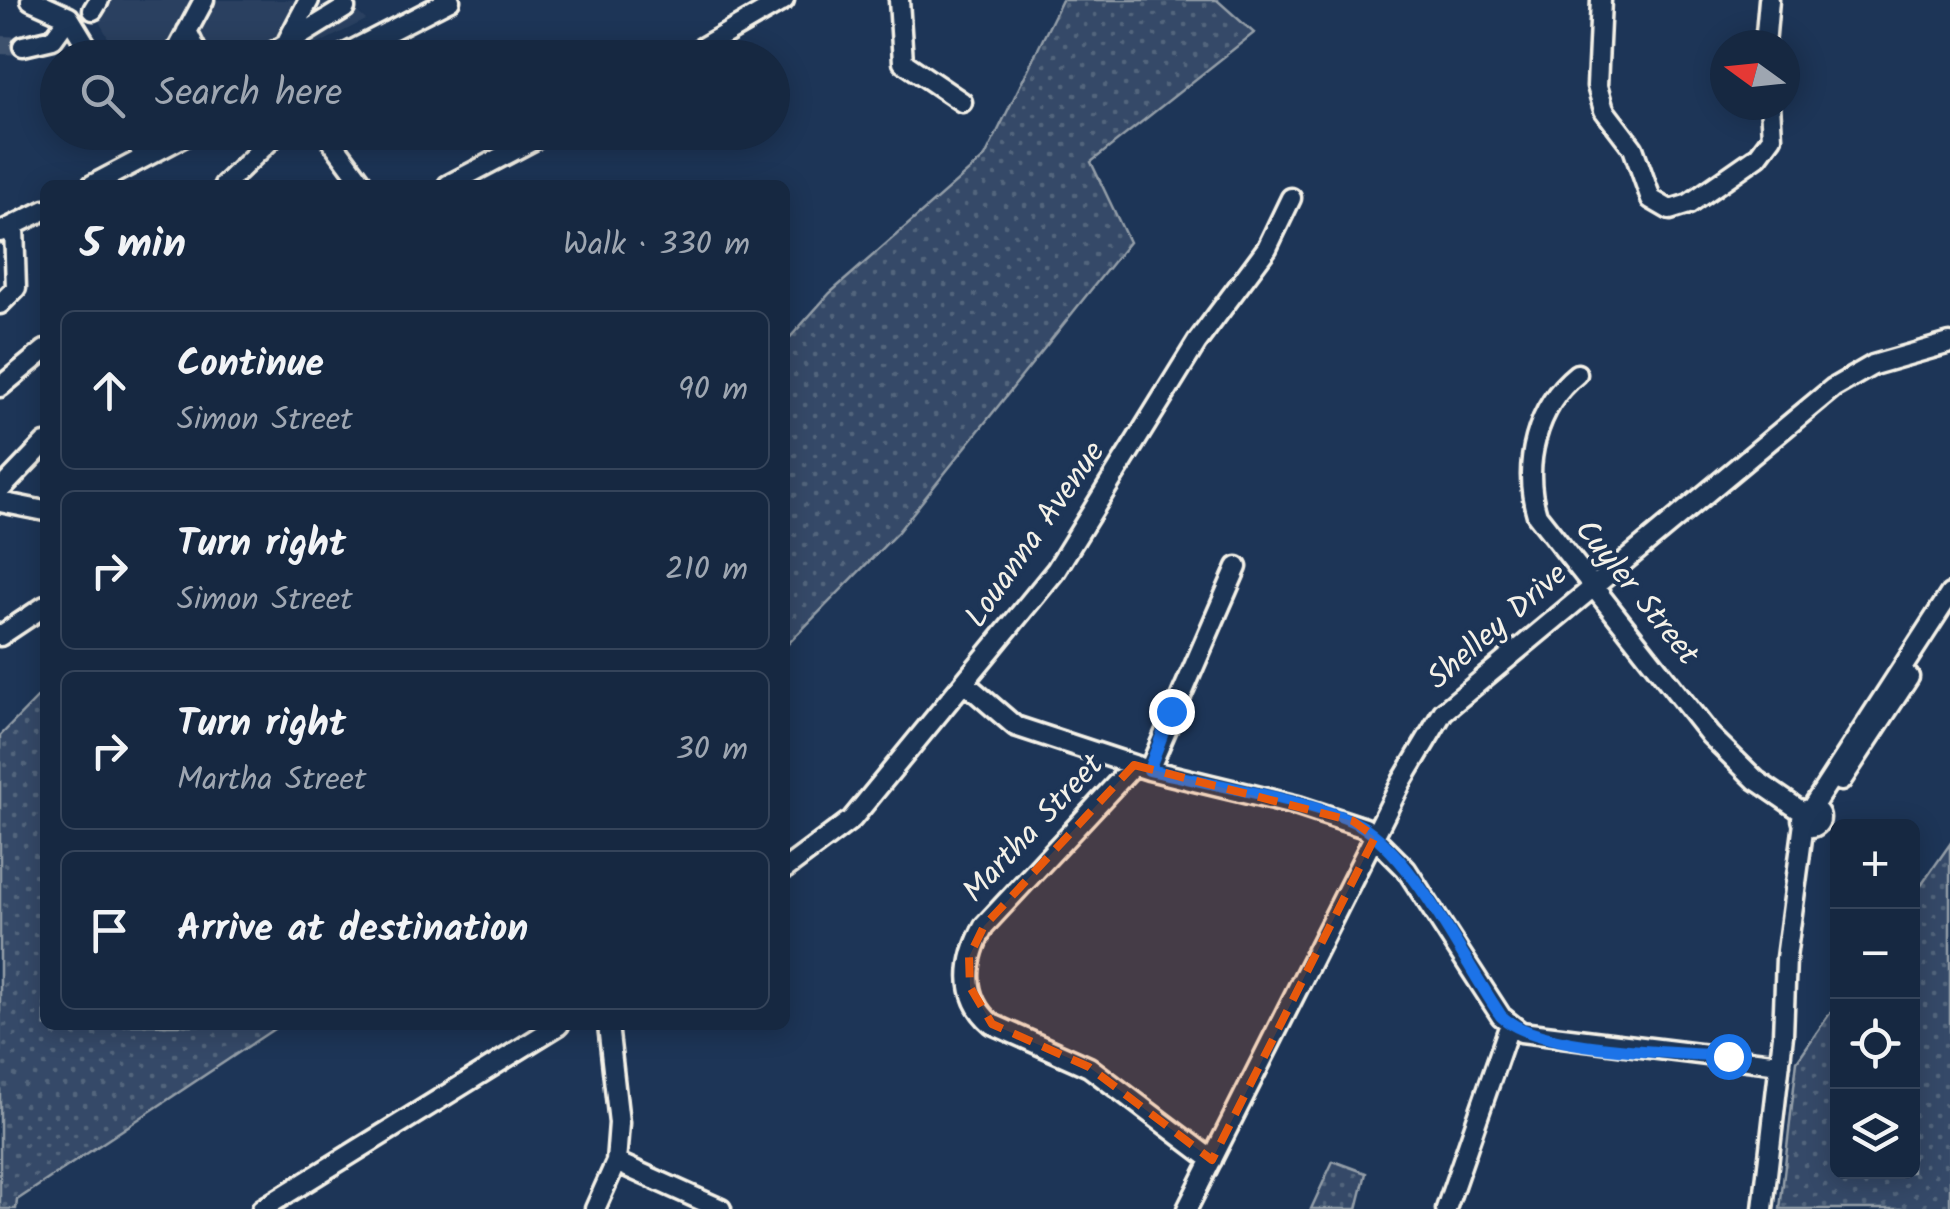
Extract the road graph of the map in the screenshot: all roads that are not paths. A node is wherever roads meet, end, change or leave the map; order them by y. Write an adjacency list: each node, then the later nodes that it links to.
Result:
1 (31, 0): 10 (street)
2 (204, 0): 12 (street)
3 (309, 0): 17 (street)
4 (450, 0): 19 (street)
5 (784, 0): 20 (street)
6 (899, 0): 23 (street)
7 (1601, 0): 24 (street)
8 (1769, 0): 11 (street)
9 (345, 8): 18 (street)
10 (69, 17): 13 (street); 14 (street)
11 (1767, 30)
12 (187, 31): 15 (street); 16 (street)
13 (48, 40)
14 (83, 40)
15 (182, 40)
16 (191, 40)
17 (289, 40)
18 (290, 40)
19 (372, 40)
20 (715, 40)
21 (40, 42): 22 (street)
22 (23, 46)
23 (962, 102)
24 (1771, 120)
25 (141, 150): 30 (street)
26 (158, 150): 30 (street)
27 (260, 150): 32 (street)
28 (338, 150): 33 (street)
29 (515, 150): 34 (street)
30 (144, 157): 31 (street)
31 (101, 180)
32 (229, 180)
33 (360, 180)
34 (458, 180)
35 (1291, 198): 53 (street, Louanna Avenue)
36 (40, 212): 37 (street)
37 (7, 229): 38 (street)
38 (0, 304)
39 (1950, 343): 48 (street, Shelley Drive)
40 (40, 354): 42 (street)
41 (1577, 374): 48 (street, Cuyler Street)
42 (0, 387)
43 (40, 448): 44 (street)
44 (0, 490)
45 (0, 502): 46 (street)
46 (40, 509)
47 (1236, 567): 54 (street, Martha Street)
48 (1592, 586): 56 (street, Cuyler Street); 57 (street, Shelley Drive)
49 (1950, 594): 55 (street)
50 (40, 609): 52 (street)
51 (1950, 613): 55 (street)
52 (0, 636)
53 (965, 683): 54 (street); 58 (street, Louanna Avenue)
54 (1141, 767): 57 (street); 63 (street, Martha Street)
55 (1836, 777): 56 (street)
56 (1810, 817): 62 (street)
57 (1375, 836): 59 (street); 63 (street, Shelley Drive)
58 (790, 866)
59 (1510, 1024): 62 (street); 70 (street)
60 (550, 1030): 65 (street)
61 (609, 1030): 64 (street)
62 (1780, 1064): 71 (street)
63 (1212, 1160): 69 (street, Shelley Drive)
64 (616, 1162): 67 (street); 68 (street)
65 (285, 1203): 66 (street)
66 (262, 1209)
67 (594, 1209)
68 (720, 1209)
69 (1187, 1209)
70 (1446, 1209)
71 (1763, 1209)

